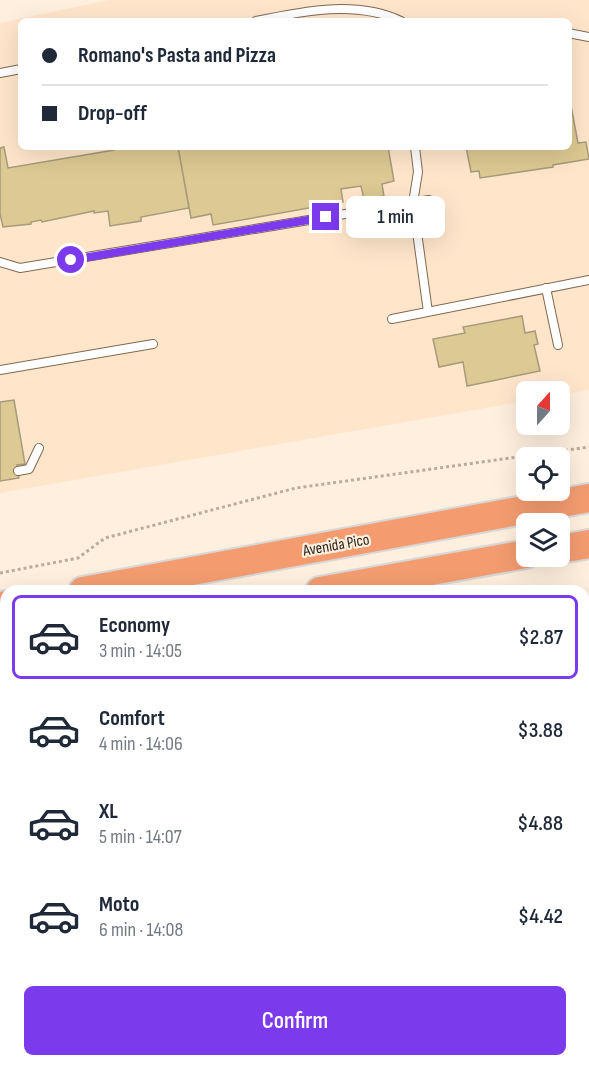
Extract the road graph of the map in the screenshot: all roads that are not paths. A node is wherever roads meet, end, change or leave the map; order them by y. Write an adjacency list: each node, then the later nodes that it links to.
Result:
1 (269, 18): 2 (lane)
2 (394, 18)
3 (572, 34): 4 (lane)
4 (589, 37)
5 (18, 70): 6 (lane)
6 (0, 73)
7 (416, 150): 9 (lane)
8 (429, 200): 9 (lane)
9 (413, 203): 10 (lane); 13 (lane)
10 (0, 262)
11 (589, 280): 12 (lane)
12 (546, 288): 13 (lane); 16 (lane)
13 (428, 312): 14 (lane)
14 (392, 319)
15 (153, 344): 17 (lane)
16 (558, 345)
17 (0, 370)
18 (39, 448): 19 (lane)
19 (18, 471)
20 (589, 498): 24 (highway, Avenida Pico)
21 (589, 544): 22 (highway)
22 (570, 547)
23 (516, 556): 25 (highway)
24 (116, 585)
25 (353, 585)

